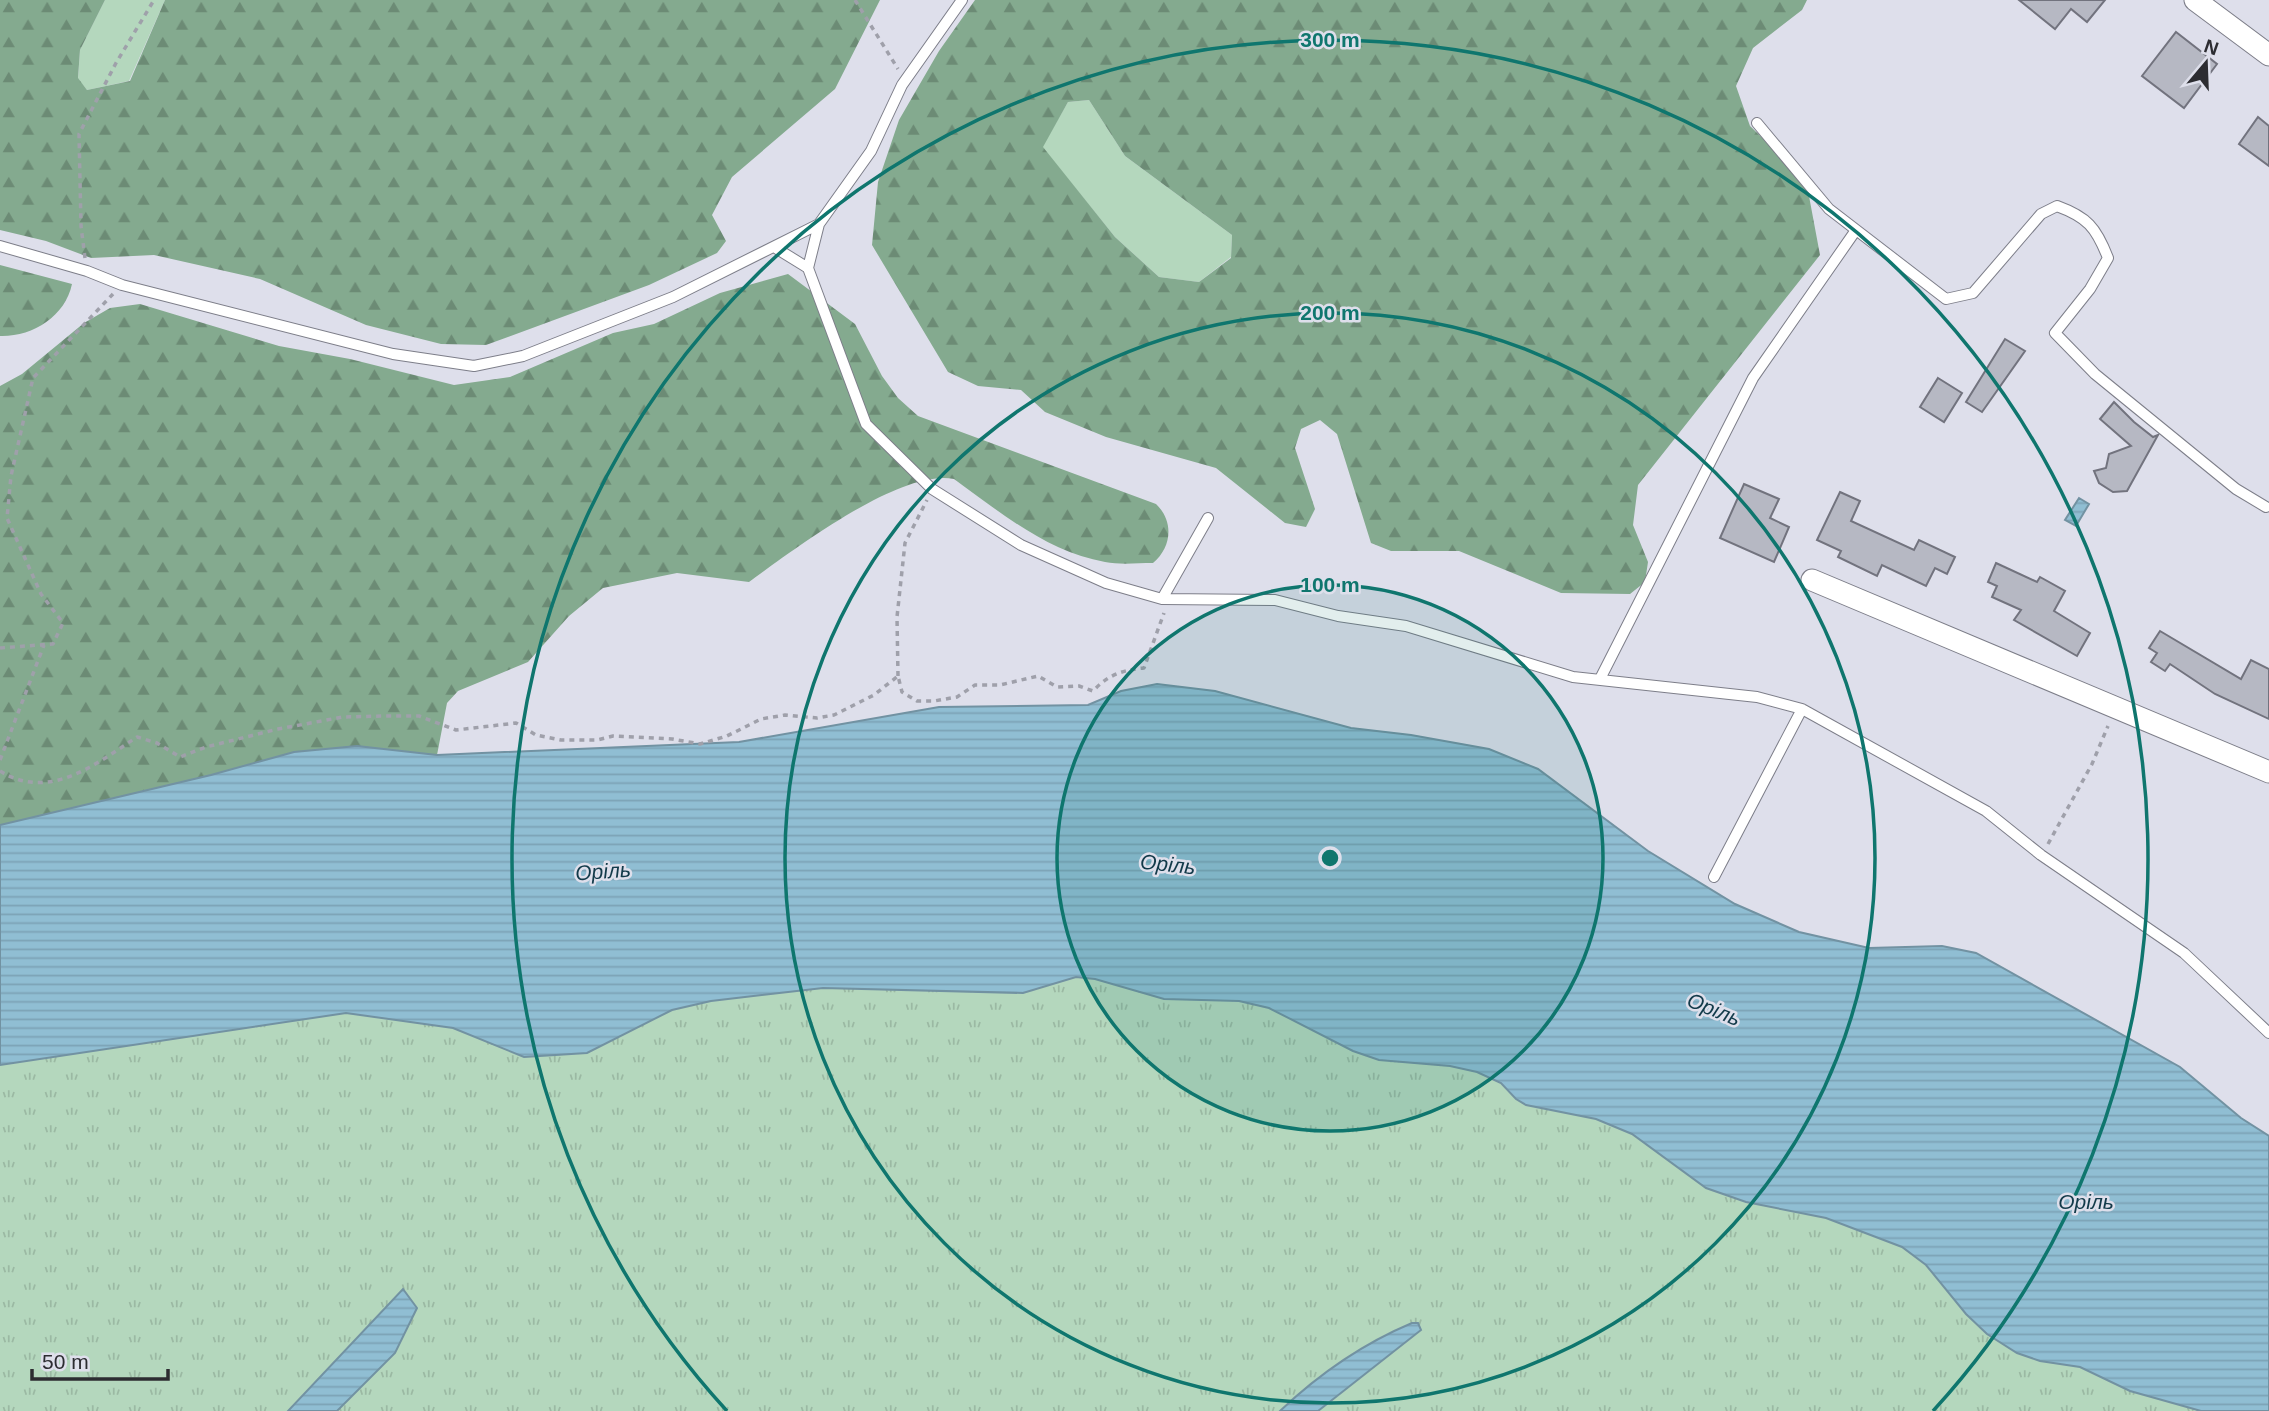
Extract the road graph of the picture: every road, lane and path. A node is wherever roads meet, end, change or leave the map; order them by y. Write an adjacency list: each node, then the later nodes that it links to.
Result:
1 (154, 0): 13 (path)
2 (855, 0): 6 (path)
3 (962, 0): 6 (lane)
4 (2195, 0): 5 (street)
5 (2269, 55)
6 (902, 85): 8 (lane)
7 (1757, 122): 9 (lane)
8 (819, 224): 11 (lane); 12 (lane)
9 (1856, 230): 16 (lane); 23 (lane)
10 (0, 246): 13 (lane)
11 (774, 247): 12 (lane); 14 (lane)
12 (808, 268): 15 (lane)
13 (87, 271): 14 (lane)
14 (122, 285): 20 (path)
15 (932, 489): 19 (lane); 22 (path)
16 (2266, 506)
17 (1208, 518): 19 (lane)
18 (1812, 580): 24 (street)
19 (1166, 598): 22 (path); 23 (lane)
20 (44, 644): 21 (path); 26 (path)
21 (0, 648)
22 (898, 676): 27 (path)
23 (1600, 679): 25 (lane)
24 (2116, 708): 28 (street); 29 (path)
25 (1802, 709): 29 (lane); 30 (lane)
26 (0, 760)
27 (0, 771)
28 (2269, 772)
29 (2041, 855): 31 (lane)
30 (1714, 877)
31 (2269, 1032)

